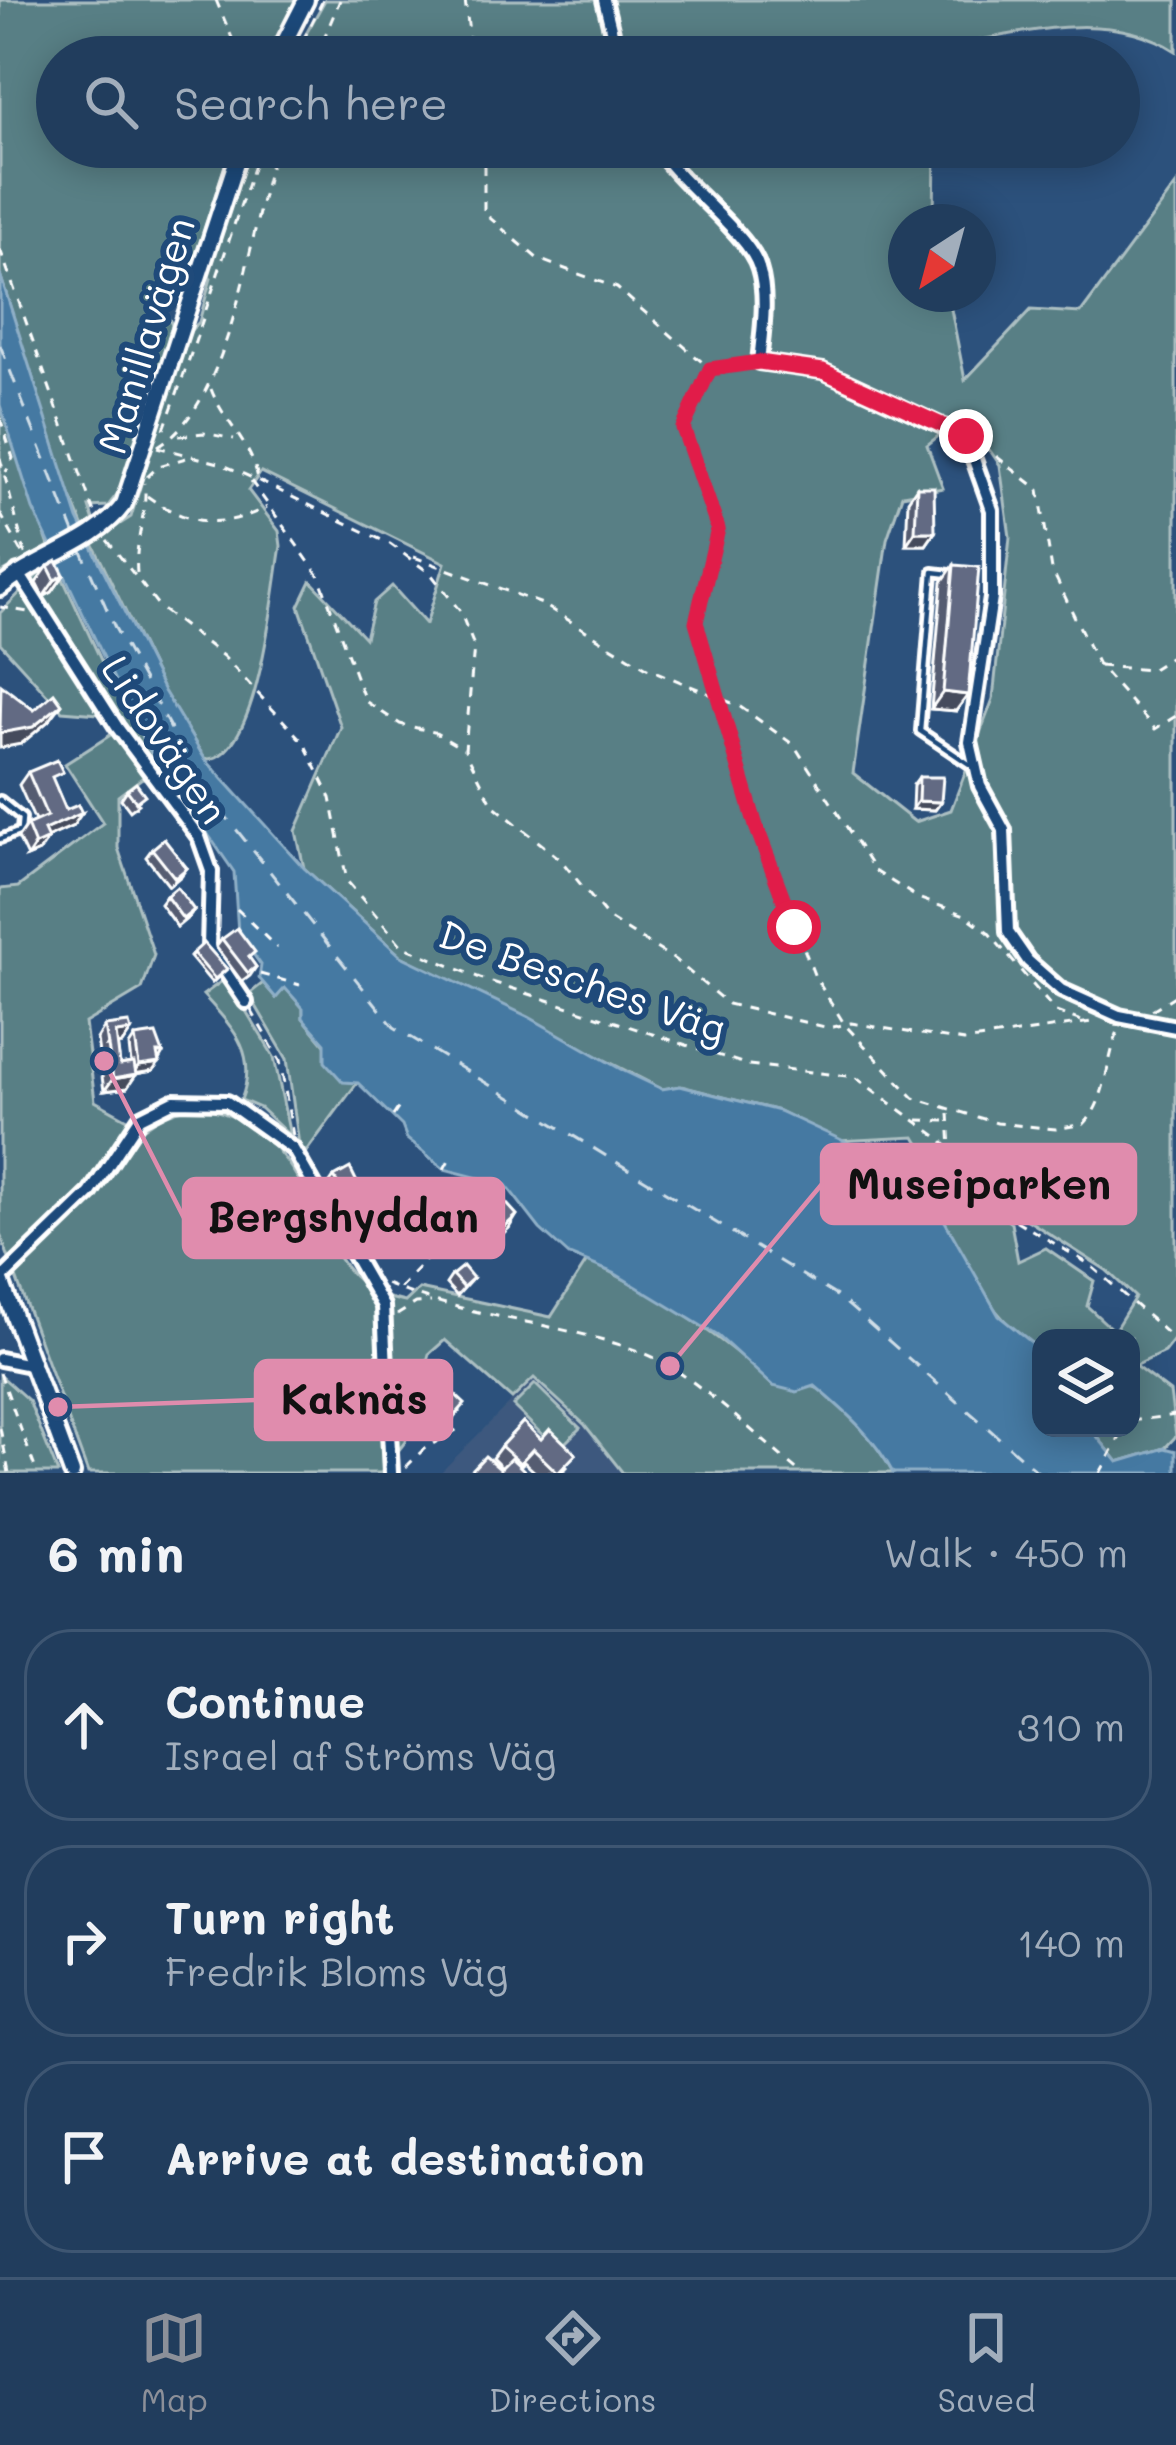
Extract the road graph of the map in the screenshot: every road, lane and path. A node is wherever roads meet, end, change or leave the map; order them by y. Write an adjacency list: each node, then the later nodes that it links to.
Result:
1 (216, 0): 7 (path)
2 (306, 0): 8 (street)
3 (323, 0): 9 (path)
4 (340, 0): 10 (path)
5 (465, 0): 11 (path)
6 (604, 0): 12 (street)
7 (231, 36)
8 (288, 36)
9 (305, 36)
10 (325, 36)
11 (469, 36)
12 (613, 36)
13 (234, 168): 27 (street, Manillavägen)
14 (253, 168): 26 (path)
15 (270, 168): 21 (path)
16 (484, 168): 20 (path)
17 (674, 168): 19 (street)
18 (0, 249): 37 (path)
19 (759, 362): 20 (path); 24 (street)
20 (710, 369): 49 (path)
21 (211, 388): 23 (path); 25 (path)
22 (0, 418): 30 (path)
23 (175, 436): 25 (path); 26 (path)
24 (966, 436): 43 (street); 48 (path)
25 (236, 440): 33 (path)
26 (157, 447): 27 (path); 29 (path)
27 (141, 456): 32 (street, Manillavägen)
28 (0, 458): 30 (path)
29 (189, 458): 31 (path); 32 (path)
30 (5, 473): 39 (path)
31 (250, 478): 33 (path); 35 (path)
32 (139, 480): 34 (path); 37 (street, Manillavägen)
33 (259, 482): 38 (path)
34 (147, 496): 35 (path); 40 (path)
35 (268, 507): 51 (path)
36 (0, 513): 39 (path)
37 (99, 532): 39 (street); 40 (path, De Besches Väg)
38 (406, 554): 49 (path); 51 (path)
39 (27, 564): 44 (street); 46 (street, Lidovägen)
40 (137, 573): 69 (path, De Besches Väg)
41 (952, 574): 52 (lane)
42 (972, 575): 43 (lane)
43 (992, 576): 52 (street)
44 (0, 588)
45 (0, 607): 46 (path)
46 (51, 619): 60 (street, Lidovägen)
47 (1176, 654): 48 (path)
48 (1098, 665): 50 (path)
49 (720, 693): 63 (path); 64 (path)
50 (1176, 716)
51 (465, 750): 64 (path)
52 (973, 766): 62 (street)
53 (0, 800): 54 (lane)
54 (0, 839)
55 (237, 909): 56 (path)
56 (277, 948)
57 (260, 974): 58 (path)
58 (300, 986)
59 (1176, 995): 61 (path)
60 (246, 1002): 71 (path)
61 (1140, 1020): 62 (street); 65 (street)
62 (1122, 1021): 63 (path); 67 (path)
63 (1087, 1023): 64 (path)
64 (844, 1025): 67 (path)
65 (1176, 1027)
66 (399, 1107): 68 (path)
67 (949, 1111): 70 (path)
68 (392, 1116)
69 (916, 1121): 70 (path); 72 (path, De Besches Väg)
70 (946, 1121): 72 (path)
71 (293, 1150): 76 (street); 81 (street)
72 (951, 1150): 80 (path, De Besches Väg)
73 (450, 1158): 74 (path)
74 (444, 1168)
75 (438, 1247): 78 (path)
76 (0, 1278): 83 (street)
77 (382, 1282): 78 (path)
78 (399, 1289): 79 (path)
79 (433, 1302): 81 (path); 95 (path)
80 (1176, 1341)
81 (386, 1344): 94 (street)
82 (0, 1359): 83 (street)
83 (30, 1365): 93 (street)
84 (0, 1372): 92 (path)
85 (1176, 1415): 86 (path)
86 (1140, 1420)
87 (0, 1429): 91 (path)
88 (458, 1429): 90 (path)
89 (1120, 1437): 96 (path)
90 (406, 1467)
91 (9, 1473)
92 (37, 1473)
93 (72, 1473)
94 (391, 1473)
95 (801, 1473)
96 (1100, 1473)

